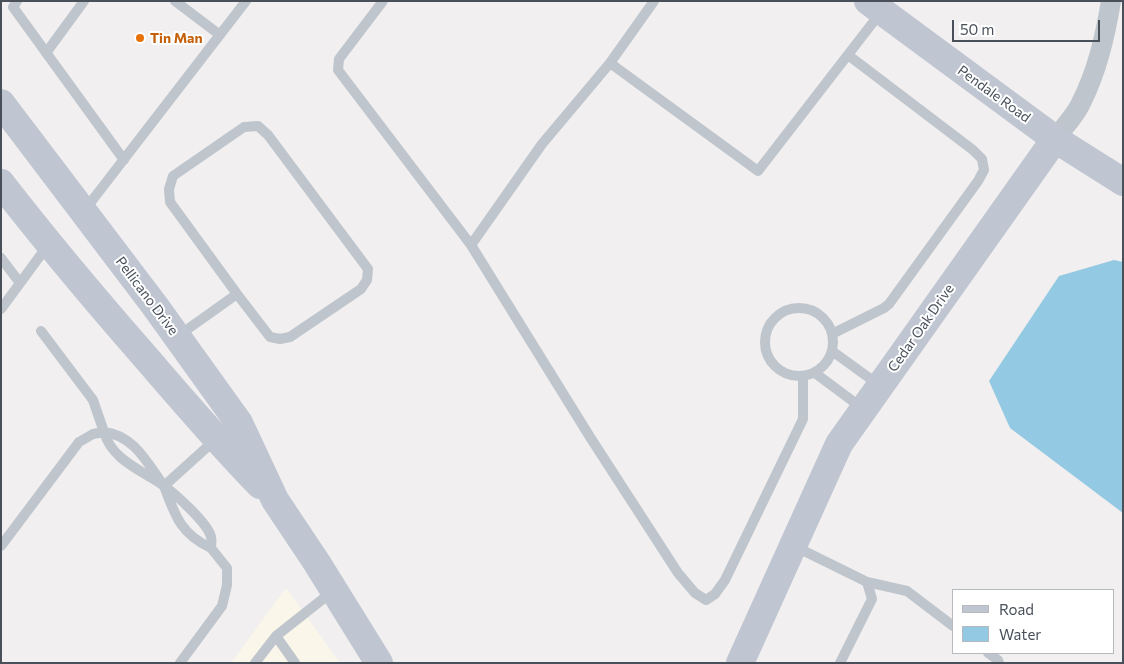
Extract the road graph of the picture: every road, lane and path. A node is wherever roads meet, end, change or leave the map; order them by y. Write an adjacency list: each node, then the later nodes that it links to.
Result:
1 (18, 1): 10 (lane)
2 (84, 1): 10 (lane)
3 (175, 1): 9 (lane)
4 (246, 1): 9 (lane)
5 (383, 1): 20 (lane)
6 (654, 1): 12 (lane)
7 (1111, 1): 14 (street, Cedar Oak Drive)
8 (875, 6): 11 (lane); 14 (main road, Pendale Road)
9 (220, 35): 15 (lane)
10 (46, 53): 15 (lane)
11 (848, 56): 12 (lane); 26 (lane)
12 (610, 63): 20 (lane)
13 (1, 103): 18 (main road, Pellicano Drive)
14 (1055, 138): 17 (main road, Pendale Road); 31 (main road, Cedar Oak Drive)
15 (124, 160): 18 (lane)
16 (1, 182): 19 (main road, Pellicano Drive)
17 (1123, 182)
18 (84, 212): 27 (main road, Pellicano Drive)
19 (49, 243): 22 (lane); 27 (main road); 33 (main road, Pellicano Drive)
20 (471, 245): 30 (lane)
21 (1, 258): 22 (lane)
22 (20, 283): 24 (lane)
23 (237, 294): 23 (lane); 27 (lane)
24 (1, 309)
25 (41, 331): 34 (lane)
26 (832, 334): 28 (lane); 30 (lane)
27 (184, 347): 33 (main road, Pellicano Drive)
28 (832, 351): 29 (lane); 31 (lane)
29 (815, 373): 30 (lane); 32 (lane)
30 (803, 376)
31 (880, 386): 32 (main road, Cedar Oak Drive)
32 (864, 409): 37 (main road, Cedar Oak Drive)
33 (227, 431): 35 (lane); 40 (main road, Pellicano Drive)
34 (104, 432): 35 (lane); 35 (lane); 36 (lane)
35 (164, 486): 38 (lane); 38 (lane)
36 (1, 546)
37 (793, 546): 39 (lane); 48 (main road, Cedar Oak Drive)
38 (212, 548): 44 (lane)
39 (867, 582): 41 (lane); 49 (lane)
40 (334, 590): 42 (lane); 47 (main road, Pellicano Drive)
41 (952, 625)
42 (276, 636): 45 (lane); 46 (lane)
43 (989, 654): 50 (lane)
44 (180, 663)
45 (255, 663)
46 (295, 663)
47 (379, 663)
48 (740, 663)
49 (840, 663)
50 (999, 663)

